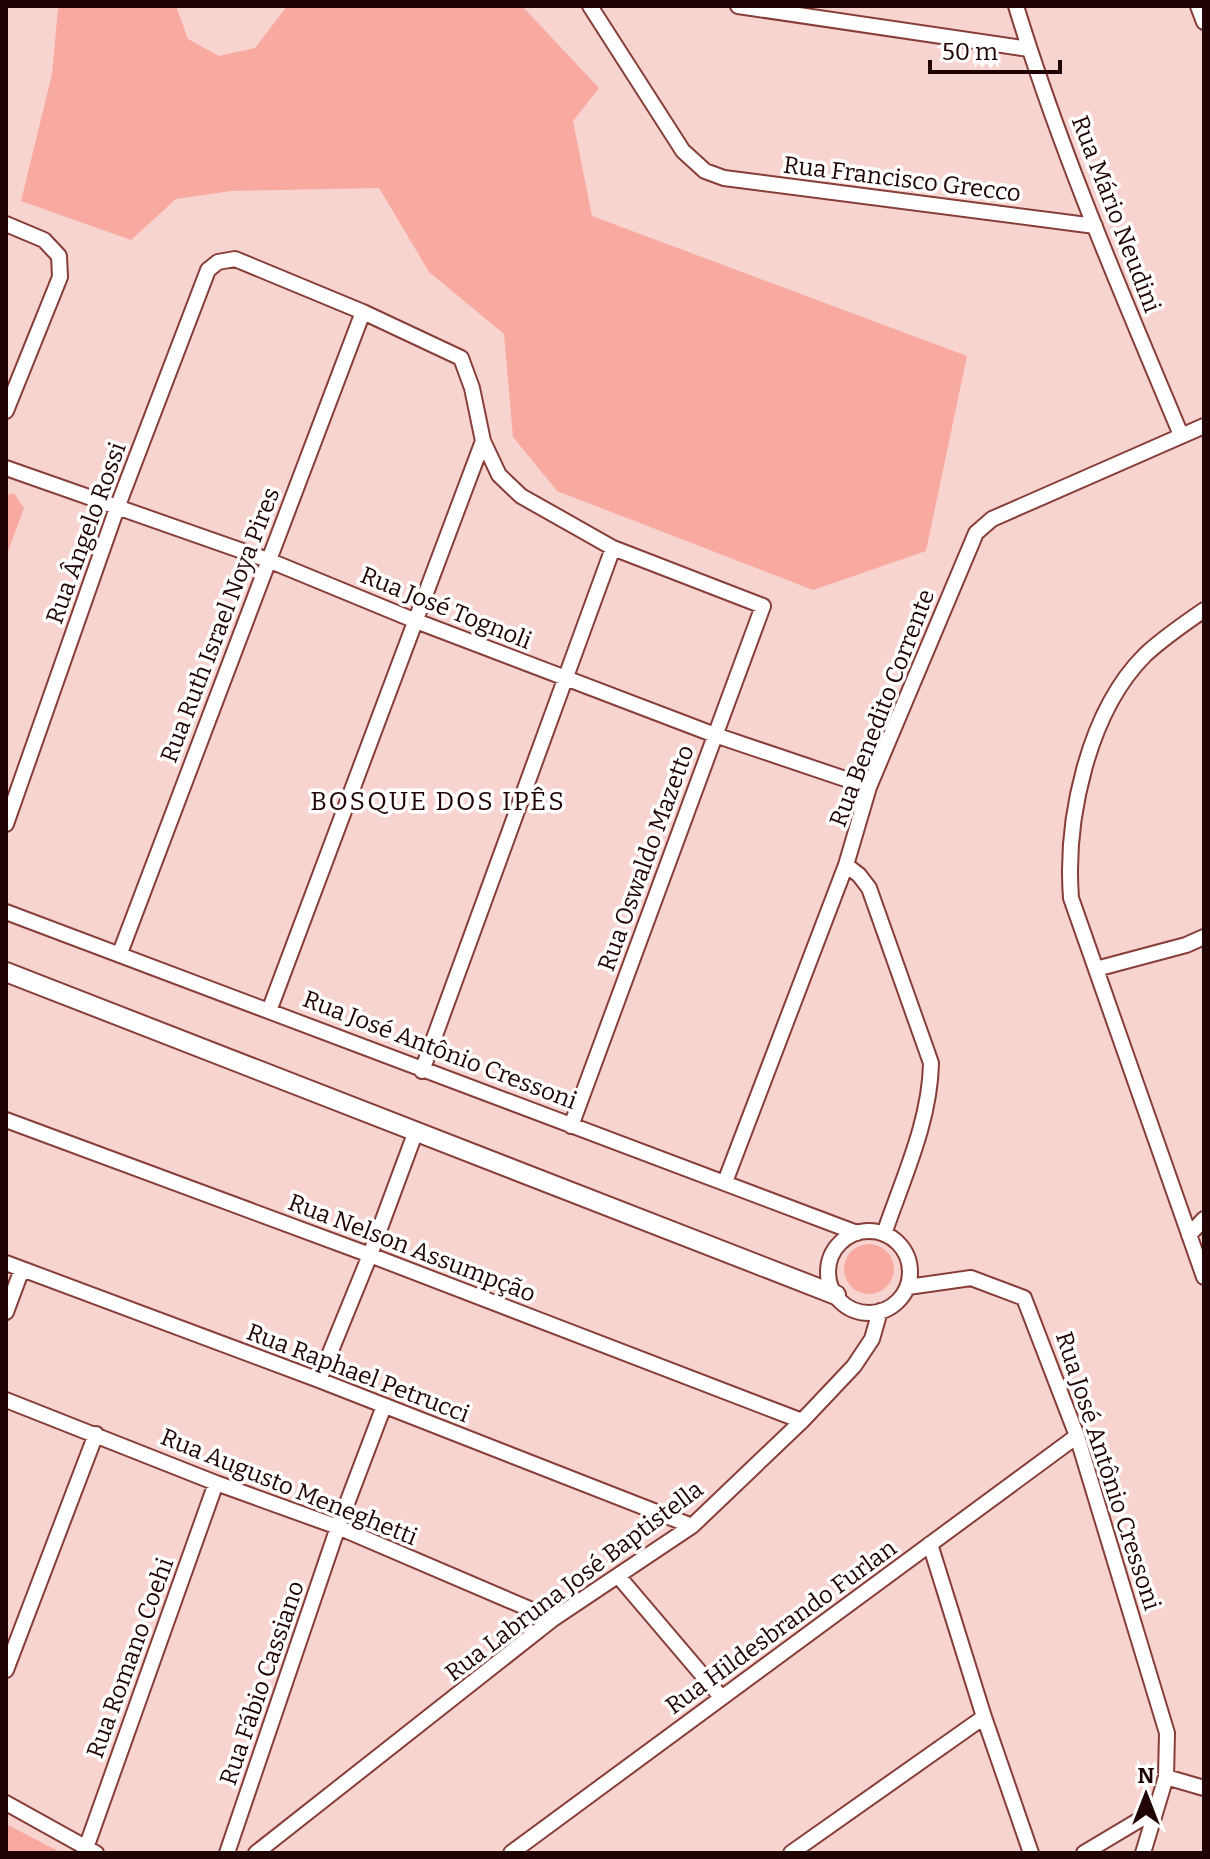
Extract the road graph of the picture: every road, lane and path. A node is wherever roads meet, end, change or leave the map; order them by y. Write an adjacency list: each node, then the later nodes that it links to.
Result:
1 (590, 6): 8 (street, Rua Francisco Grecco)
2 (738, 6): 6 (street)
3 (1016, 6): 6 (street, Rua Mário Neudini)
4 (1198, 6): 5 (street)
5 (1204, 22)
6 (1029, 49): 8 (street, Rua Mário Neudini)
7 (6, 224): 10 (street)
8 (1095, 226): 12 (street, Rua Mário Neudini)
9 (363, 312): 13 (street); 15 (street, Rua Ângelo Rossi); 17 (street, Rua Ruth Israel Noya Pires)
10 (6, 411)
11 (1204, 426): 12 (street, Rua Benedito Corrente)
12 (1181, 435): 22 (street, Rua Benedito Corrente)
13 (483, 441): 16 (street); 19 (street)
14 (6, 468): 15 (street, Rua José Tognoli)
15 (117, 508): 17 (street, Rua José Tognoli); 23 (street, Rua Ângelo Rossi)
16 (613, 548): 20 (street); 21 (street, Rua Oswaldo Mazetto)
17 (268, 560): 19 (street, Rua José Tognoli); 27 (street, Rua Ruth Israel Noya Pires)
18 (1204, 610): 28 (street)
19 (416, 621): 20 (street, Rua José Tognoli); 30 (street)
20 (563, 678): 21 (street, Rua José Tognoli); 31 (street)
21 (715, 735): 22 (street, Rua José Tognoli); 33 (street, Rua Oswaldo Mazetto)
22 (869, 787): 24 (street, Rua Benedito Corrente)
23 (6, 824)
24 (846, 865): 35 (street, Rua Benedito Corrente); 38 (street)
25 (6, 912): 27 (street, Rua José Antônio Cressoni)
26 (1204, 937): 28 (street)
27 (120, 953): 30 (street, Rua José Antônio Cressoni)
28 (1096, 969): 39 (street)
29 (6, 972): 34 (street)
30 (269, 1011): 31 (street, Rua José Antônio Cressoni)
31 (422, 1071): 33 (street, Rua José Antônio Cressoni)
32 (6, 1120): 40 (street, Rua Nelson Assumpção)
33 (571, 1126): 35 (street, Rua José Antônio Cressoni)
34 (416, 1131): 40 (street); 45 (street)
35 (725, 1182): 37 (street, Rua José Antônio Cressoni)
36 (1204, 1219): 39 (street)
37 (857, 1233): 38 (street); 45 (street)
38 (884, 1234): 44 (street)
39 (1189, 1235): 43 (street)
40 (370, 1255): 48 (street); 51 (street, Rua Nelson Assumpção)
41 (6, 1263): 42 (street, Rua Raphael Petrucci)
42 (22, 1269): 47 (street); 48 (street, Rua Raphael Petrucci)
43 (1204, 1277)
44 (908, 1287): 46 (street); 53 (street, Rua José Antônio Cressoni)
45 (836, 1295): 46 (street)
46 (880, 1311): 51 (street, Rua Labruna José Baptistella)
47 (6, 1312)
48 (319, 1380): 50 (street, Rua Raphael Petrucci)
49 (6, 1400): 52 (street, Rua Augusto Meneghetti)
50 (384, 1406): 55 (street, Rua Raphael Petrucci); 56 (street, Rua Fábio Cassiano)
51 (802, 1421): 55 (street, Rua Labruna José Baptistella)
52 (96, 1434): 54 (street, Rua Augusto Meneghetti); 60 (street)
53 (1077, 1436): 57 (street, Rua Hildesbrando Furlan); 63 (street, Rua José Antônio Cressoni)
54 (216, 1483): 56 (street, Rua Augusto Meneghetti); 67 (street, Rua Romano Coehi)
55 (692, 1526): 58 (street, Rua Labruna José Baptistella)
56 (338, 1527): 59 (street, Rua Augusto Meneghetti); 68 (street, Rua Fábio Cassiano)
57 (930, 1544): 61 (street, Rua Hildesbrando Furlan); 62 (street)
58 (619, 1577): 59 (street, Rua Labruna José Baptistella); 61 (street)
59 (553, 1619): 69 (street, Rua Labruna José Baptistella)
60 (6, 1670)
61 (721, 1697): 70 (street, Rua Hildesbrando Furlan)
62 (984, 1717): 71 (street); 72 (street)
63 (1166, 1777): 64 (street); 66 (street, Rua José Antônio Cressoni)
64 (1204, 1788)
65 (6, 1803): 67 (street)
66 (1156, 1810): 73 (street); 74 (street, Rua José Antônio Cressoni)
67 (91, 1850)
68 (227, 1853)
69 (256, 1853)
70 (511, 1853)
71 (791, 1853)
72 (1031, 1853)
73 (1084, 1853)
74 (1143, 1853)

